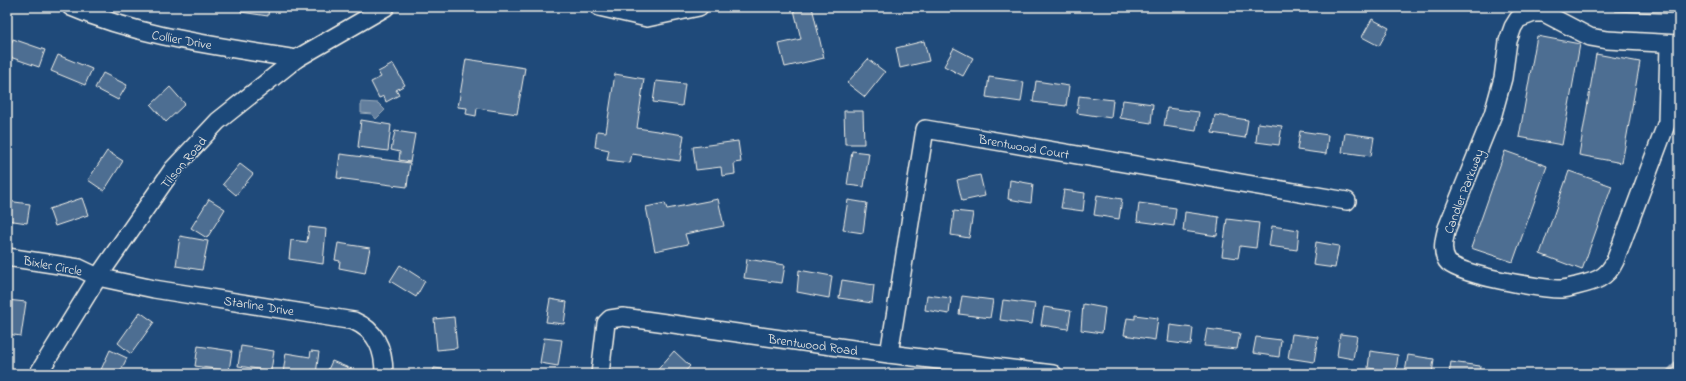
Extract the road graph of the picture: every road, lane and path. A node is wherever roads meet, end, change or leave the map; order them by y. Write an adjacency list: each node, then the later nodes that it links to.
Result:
1 (72, 7): 6 (street, Collier Drive)
2 (386, 7): 6 (street, Tilson Road)
3 (599, 7): 4 (street)
4 (699, 7)
5 (1674, 44): 5 (street, Candler Parkway)
6 (296, 59): 9 (street, Tilson Road)
7 (1347, 201): 10 (street, Brentwood Court)
8 (7, 257): 9 (street, Bixler Circle)
9 (98, 277): 11 (street, Tilson Road); 12 (street, Starline Drive)
10 (889, 354): 13 (street, Brentwood Road); 14 (street, Brentwood Road)
11 (38, 374)
12 (384, 374)
13 (600, 374)
14 (1053, 374)

